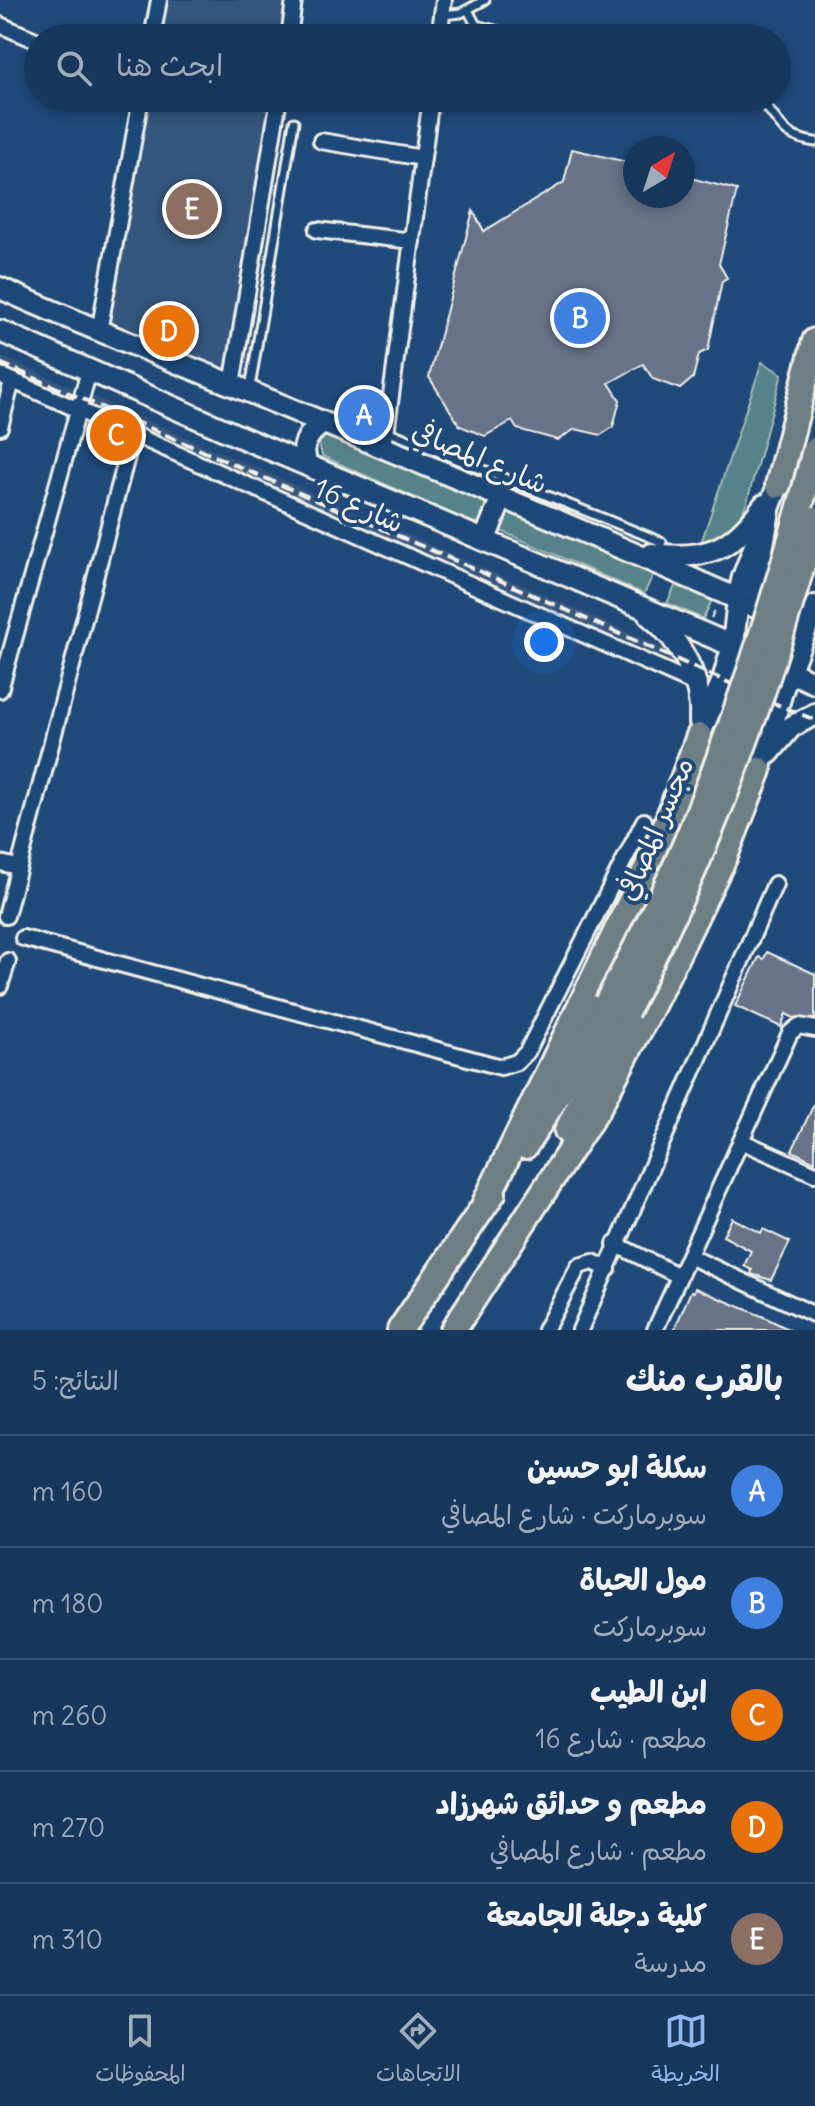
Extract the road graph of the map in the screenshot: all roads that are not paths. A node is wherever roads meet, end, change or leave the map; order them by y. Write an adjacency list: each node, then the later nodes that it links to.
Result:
1 (159, 0): 6 (street)
2 (294, 0): 7 (street)
3 (485, 0): 5 (lane)
4 (443, 7): 5 (lane)
5 (468, 10): 8 (lane)
6 (155, 24)
7 (291, 24)
8 (475, 24)
9 (0, 25): 10 (street)
10 (24, 35)
11 (138, 112): 23 (street)
12 (277, 112): 27 (street)
13 (429, 112): 18 (street)
14 (768, 112): 17 (lane)
15 (294, 122): 27 (lane)
16 (321, 141): 18 (street)
17 (815, 142)
18 (423, 158): 20 (street)
19 (317, 230): 20 (street)
20 (412, 241): 33 (street)
21 (0, 288): 23 (main road, شارع المصافي)
22 (0, 331): 25 (main road)
23 (99, 332): 27 (main road, شارع المصافي)
24 (815, 341): 37 (highway)
25 (89, 371): 28 (street); 35 (main road)
26 (6, 378): 28 (street, شارع 16); 31 (street)
27 (241, 388): 29 (main road, شارع المصافي)
28 (77, 409): 32 (street, شارع 16); 53 (street)
29 (298, 413): 30 (main road, شارع المصافي); 35 (main road)
30 (324, 423): 33 (main road, شارع المصافي); 36 (main road)
31 (0, 427)
32 (133, 434): 52 (street, شارع 16); 61 (street)
33 (386, 439): 38 (main road, شارع المصافي); 42 (lane)
34 (815, 450): 67 (highway, مجسر المصافي, bridge)
35 (278, 453): 36 (main road)
36 (307, 465): 41 (main road)
37 (778, 485): 40 (main road); 43 (main road)
38 (502, 497): 41 (main road); 43 (main road, شارع المصافي)
39 (815, 519): 67 (highway, مجسر المصافي, bridge)
40 (768, 520): 44 (main road); 45 (main road); 45 (main road, شارع المصافي)
41 (485, 539): 46 (main road)
42 (662, 542)
43 (635, 552): 45 (main road, شارع المصافي)
44 (774, 563)
45 (738, 599): 49 (main road)
46 (637, 605): 49 (main road); 52 (main road)
47 (815, 606): 48 (main road)
48 (805, 629): 50 (main road)
49 (739, 648): 56 (main road)
50 (785, 667): 51 (main road); 58 (main road)
51 (815, 683)
52 (695, 684): 56 (main road)
53 (0, 690)
54 (725, 713): 56 (main road)
55 (815, 714): 58 (main road)
56 (702, 729): 71 (highway)
57 (758, 732): 58 (main road)
58 (761, 762): 72 (highway)
59 (644, 821): 64 (street)
60 (0, 863): 61 (street)
61 (18, 867): 63 (street)
62 (775, 884): 73 (street)
63 (6, 916)
64 (23, 938)
65 (8, 961): 66 (street)
66 (0, 986)
67 (617, 1007): 71 (highway, مجسر المصافي); 72 (highway, مجسر المصافي)
68 (815, 1029): 69 (street)
69 (741, 1141): 70 (street); 74 (street)
70 (815, 1174)
71 (485, 1203): 78 (highway)
72 (522, 1222): 79 (highway)
73 (615, 1244): 75 (street); 76 (street)
74 (689, 1256): 76 (street); 77 (street)
75 (608, 1269): 80 (street); 81 (street)
76 (679, 1276): 82 (street)
77 (815, 1315)
78 (400, 1330)
79 (453, 1330)
80 (545, 1330)
81 (580, 1330)
82 (655, 1330)

